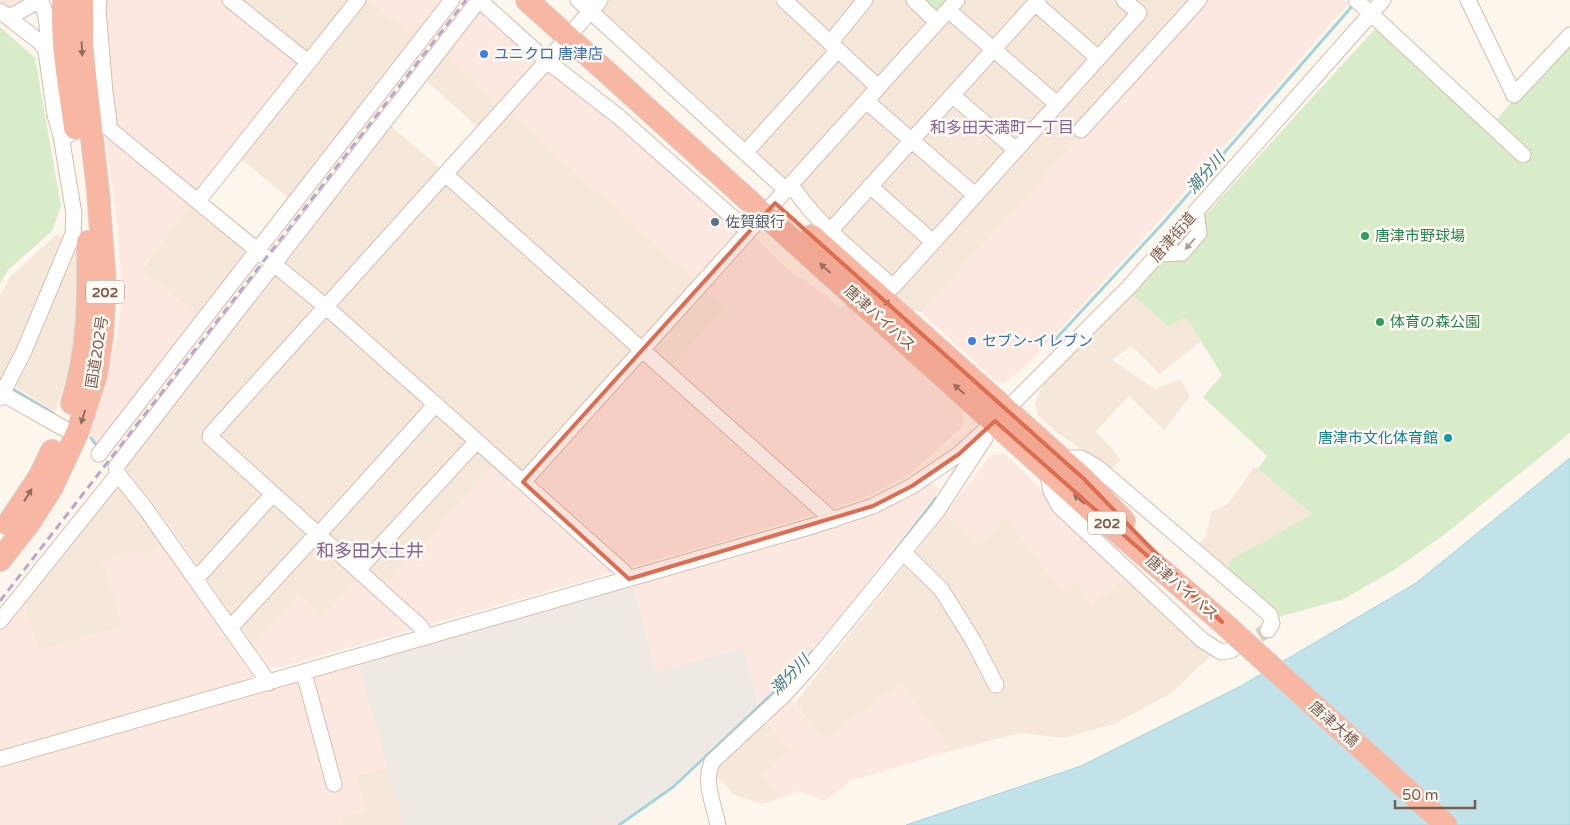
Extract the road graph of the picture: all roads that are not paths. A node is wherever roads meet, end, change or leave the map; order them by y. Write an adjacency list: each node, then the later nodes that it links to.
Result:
1 (40, 0): 22 (street); 28 (street)
2 (64, 0): 38 (highway, 国道202号 / 202)
3 (82, 0): 33 (highway, 国道202号 / 202, one-way to 33)
4 (99, 0): 33 (street)
5 (230, 0): 31 (street)
6 (358, 0): 31 (street)
7 (452, 0): 52 (street)
8 (479, 0): 30 (street); 53 (street)
9 (527, 0): 23 (highway, 唐津バイパス / 202)
10 (549, 0): 23 (highway, 唐津バイパス / 202)
11 (578, 0): 23 (street)
12 (784, 0): 26 (street)
13 (866, 0): 26 (street)
14 (914, 0): 24 (street)
15 (1124, 0): 29 (street)
16 (1200, 0): 37 (street)
17 (1383, 0): 21 (street, 唐津街道)
18 (1468, 0): 25 (street)
19 (1036, 2): 27 (street); 29 (street)
20 (952, 5): 24 (street); 27 (street)
21 (1362, 6): 42 (street); 58 (street, 唐津街道)
22 (3, 14): 28 (street)
23 (584, 18): 30 (street); 41 (street); 47 (highway, 唐津バイパス / 202)
24 (937, 22): 32 (street)
25 (1570, 35)
26 (834, 46): 32 (street); 41 (street)
27 (993, 50): 34 (street); 36 (street)
28 (46, 51): 38 (street)
29 (1098, 58): 36 (street)
30 (547, 61): 43 (street); 49 (street)
31 (308, 62): 46 (street)
32 (878, 87): 35 (street)
33 (96, 92): 38 (highway, 国道202号 / 202)
34 (952, 95): 39 (street); 40 (street)
35 (866, 101): 39 (street); 47 (street)
36 (1057, 104): 40 (street)
37 (1082, 130)
38 (83, 131): 46 (street); 50 (highway, 国道202号 / 202); 70 (highway, 国道202号 / 202, one-way to 70)
39 (912, 140): 44 (street); 45 (street)
40 (1016, 150): 45 (street)
41 (745, 153): 47 (street)
42 (1523, 155)
43 (445, 174): 54 (street); 55 (street)
44 (870, 186): 48 (street); 51 (street)
45 (975, 195): 51 (street)
46 (198, 201): 52 (street)
47 (775, 202): 48 (street); 49 (street); 58 (highway, 唐津バイパス / 202)
48 (831, 230): 51 (street)
49 (748, 232): 55 (street)
50 (81, 236): 56 (street); 59 (highway, 国道202号 / 202)
51 (933, 242)
52 (257, 250): 53 (street); 61 (street)
53 (274, 263): 54 (street); 63 (street)
54 (325, 306): 57 (street); 65 (street)
55 (641, 350): 64 (street); 66 (street)
56 (1, 396): 59 (street)
57 (436, 404): 60 (street); 68 (street)
58 (1001, 416): 62 (highway, 唐津バイパス / 202); 66 (street); 69 (street)
59 (63, 428): 67 (highway, 国道202号 / 202, one-way to 59)
60 (477, 441): 64 (street); 71 (street)
61 (99, 454)
62 (1054, 464): 75 (highway, 唐津バイパス / 202); 77 (street); 79 (street)
63 (118, 474): 73 (street); 74 (street)
64 (523, 482): 72 (street)
65 (273, 494): 68 (street); 73 (street)
66 (833, 520): 72 (street)
67 (0, 535)
68 (318, 535): 71 (street); 76 (street)
69 (904, 553): 82 (street); 85 (street)
70 (0, 560)
71 (358, 570): 78 (street)
72 (629, 579): 78 (street)
73 (196, 580): 76 (street)
74 (0, 621)
75 (1222, 622): 86 (highway, 唐津大橋 / 202, bridge)
76 (230, 628): 81 (street)
77 (1268, 630)
78 (427, 637): 80 (street)
79 (1232, 650)
80 (304, 673): 81 (street); 84 (street)
81 (269, 683): 83 (street)
82 (996, 685)
83 (0, 760)
84 (334, 784)
85 (718, 825)
86 (1446, 825)

